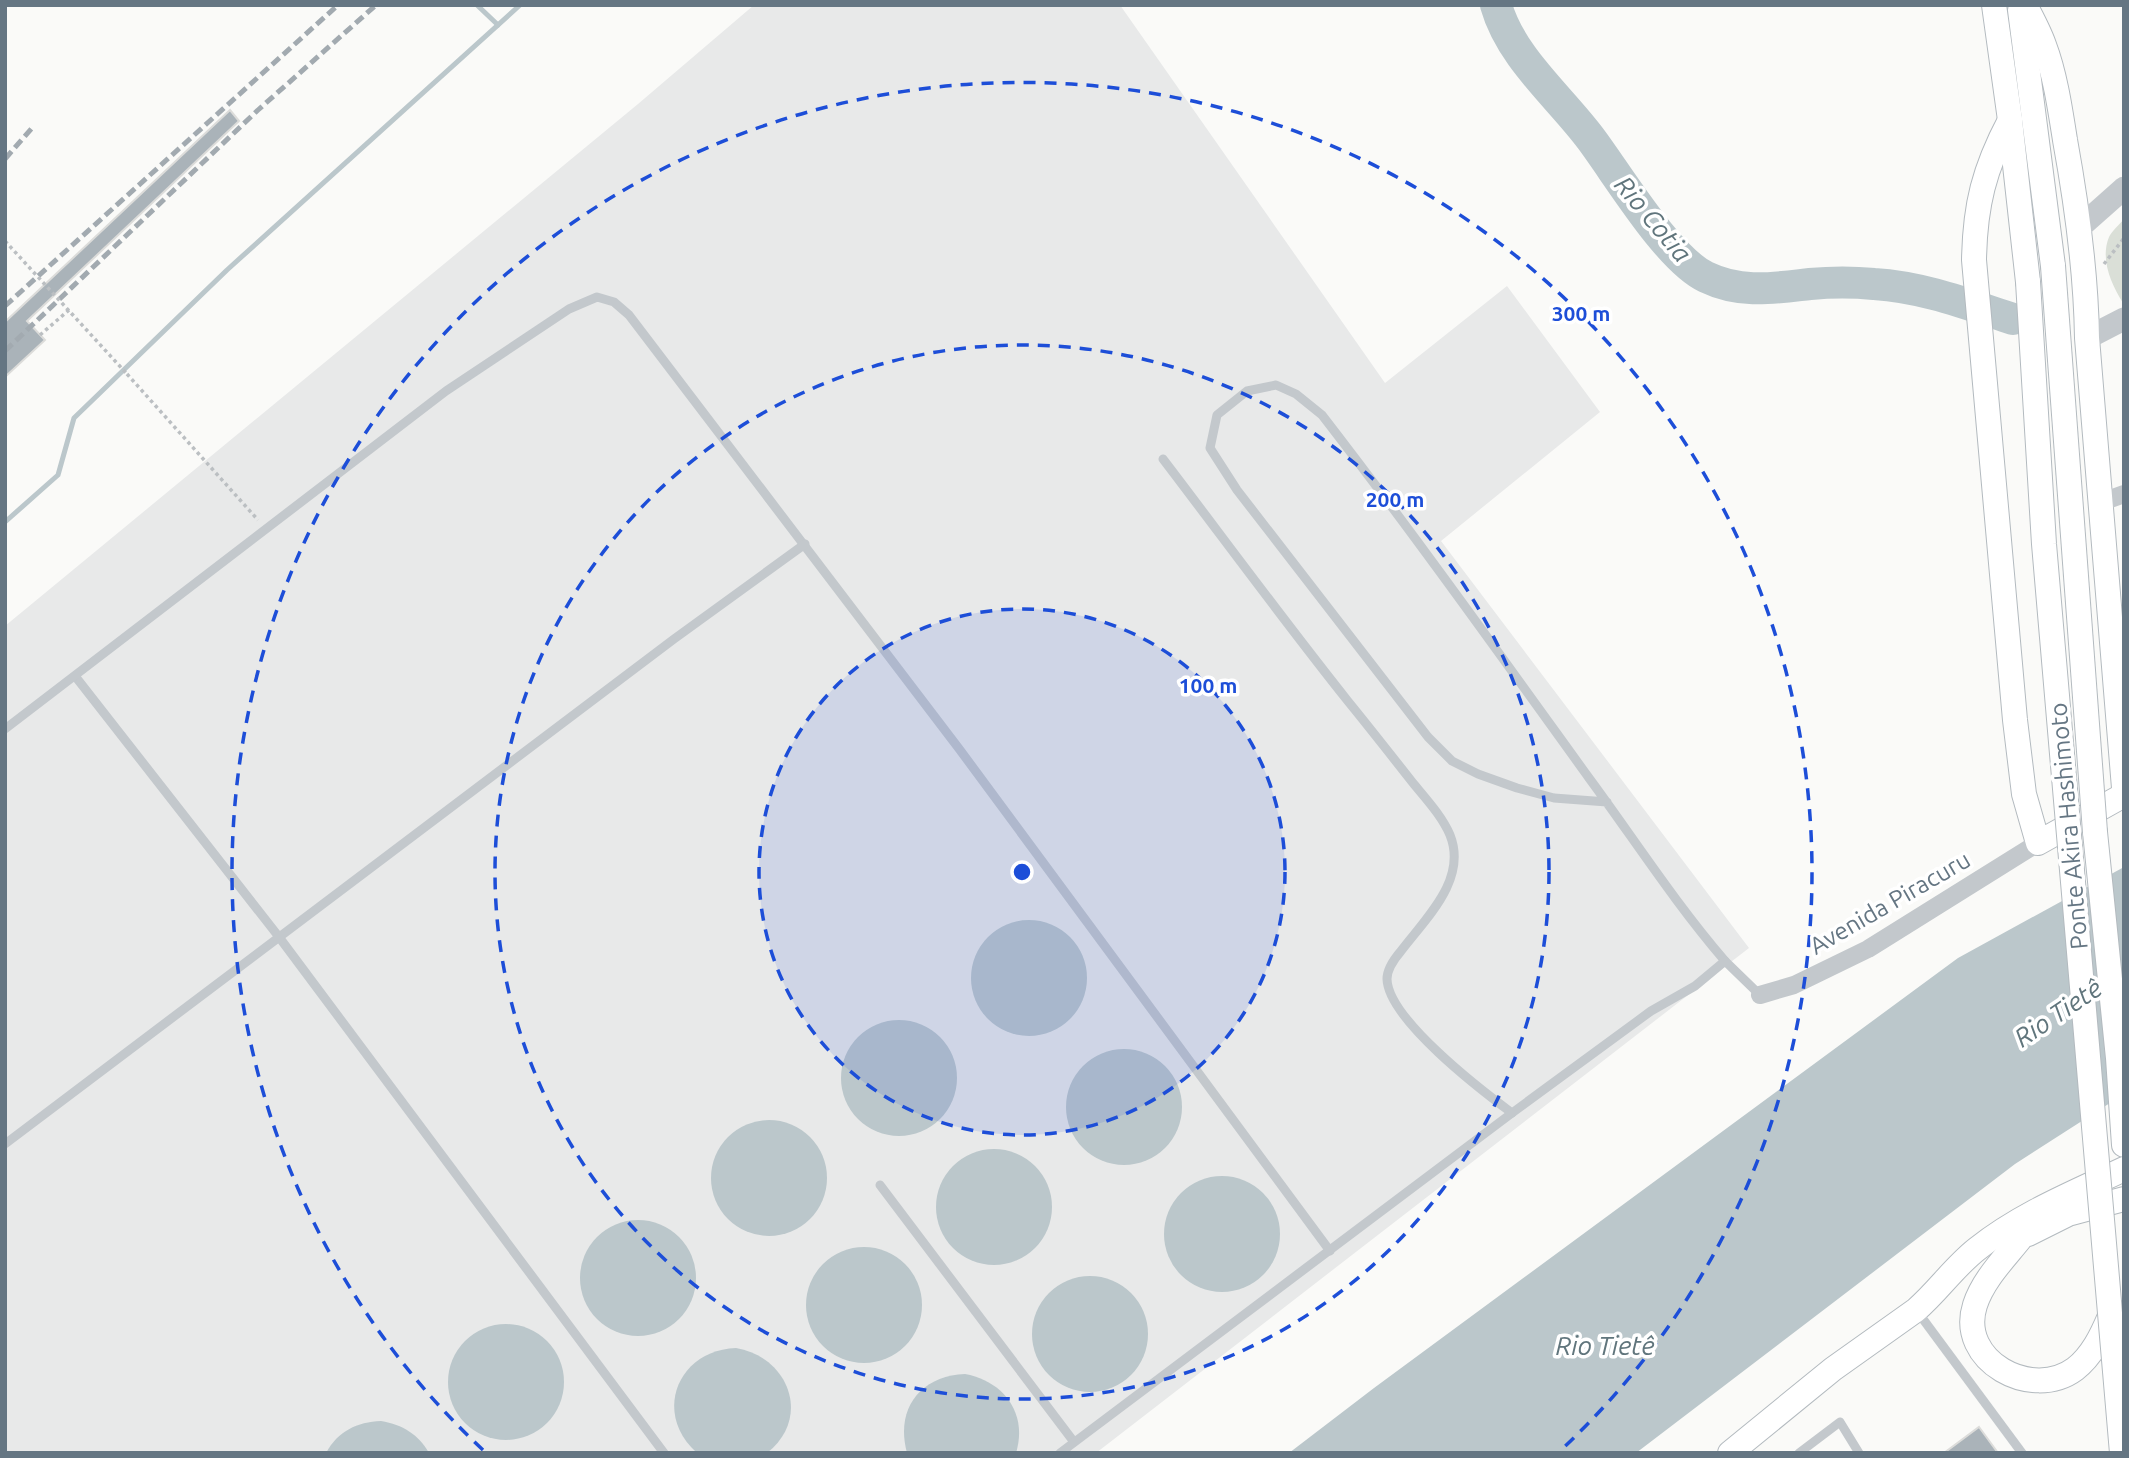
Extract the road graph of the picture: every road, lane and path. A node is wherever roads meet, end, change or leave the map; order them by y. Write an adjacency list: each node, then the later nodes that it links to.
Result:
1 (1994, 5): 4 (main road, Ponte Akira Hashimoto)
2 (2019, 5): 29 (main road, Ponte Akira Hashimoto, bridge)
3 (2025, 5): 6 (main road)
4 (2010, 120): 23 (main road); 36 (main road, Ponte Akira Hashimoto, bridge)
5 (2124, 188): 6 (street)
6 (2080, 228): 11 (main road)
7 (5, 241): 8 (path, bridge)
8 (69, 310): 10 (path); 14 (path, bridge)
9 (2124, 319): 11 (street)
10 (40, 335)
11 (2087, 338): 13 (main road)
12 (1163, 459): 27 (lane)
13 (2113, 498): 17 (main road)
14 (266, 529): 15 (lane); 16 (lane)
15 (805, 544): 24 (lane); 34 (lane)
16 (75, 676): 18 (lane); 24 (lane)
17 (2119, 684): 19 (main road)
18 (5, 729)
19 (2122, 749): 20 (main road)
20 (2124, 788)
21 (2124, 795): 23 (main road)
22 (1607, 802): 22 (lane); 25 (lane)
23 (2038, 843): 26 (street, Avenida Piracuru)
24 (279, 937): 28 (lane); 38 (lane)
25 (1725, 961): 26 (lane); 27 (lane)
26 (1760, 995)
27 (1512, 1113): 34 (lane)
28 (5, 1144)
29 (2124, 1145)
30 (2124, 1169): 35 (main road)
31 (880, 1185): 37 (lane)
32 (2124, 1199): 33 (main road)
33 (2020, 1239): 35 (main road); 36 (main road)
34 (1330, 1251): 37 (lane)
35 (1922, 1305): 40 (main road); 43 (lane)
36 (2110, 1316): 44 (main road, Ponte Akira Hashimoto, bridge)
37 (1074, 1442): 39 (lane)
38 (664, 1453)
39 (1060, 1453)
40 (1730, 1453)
41 (1799, 1453): 42 (lane)
42 (1859, 1453)
43 (2022, 1453)
44 (2122, 1453)

